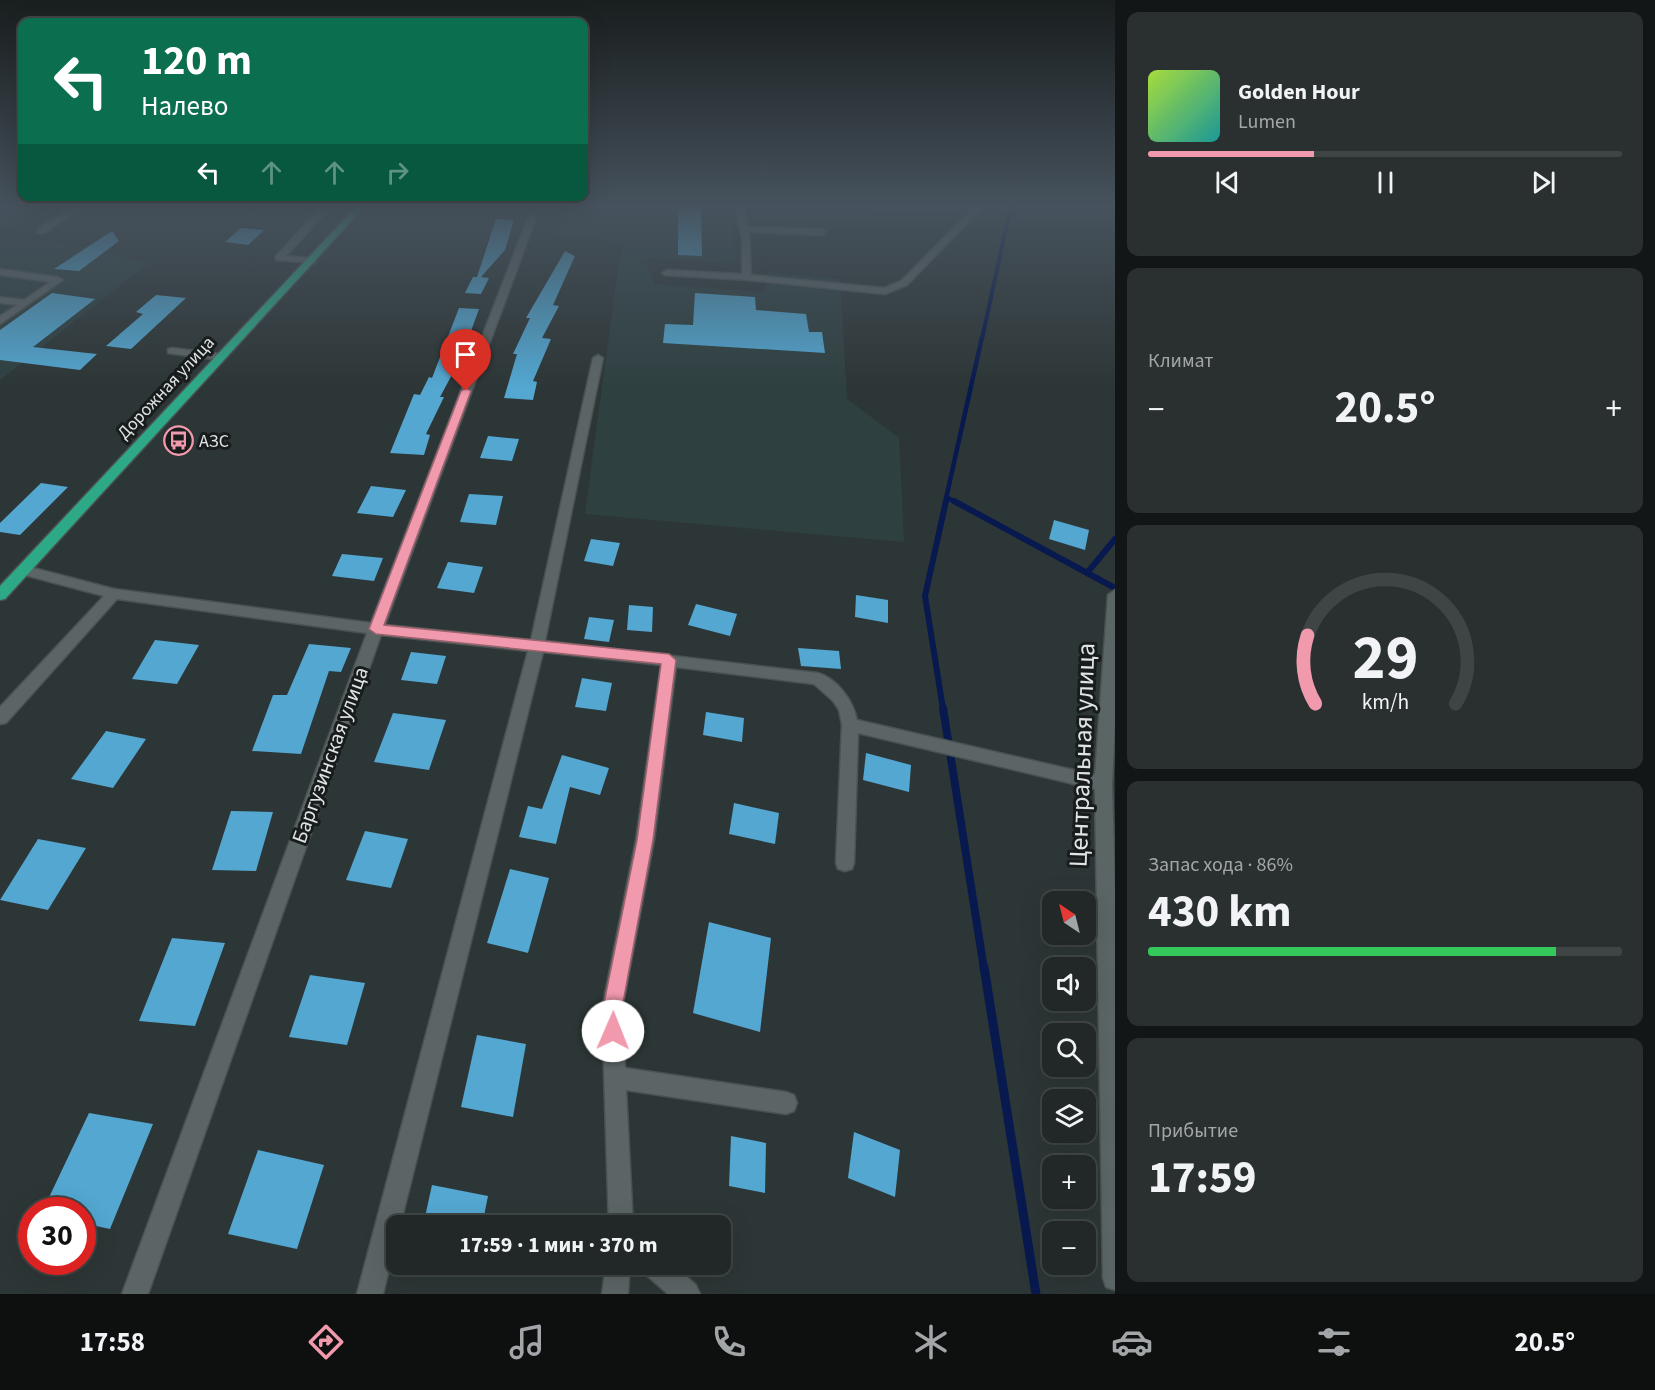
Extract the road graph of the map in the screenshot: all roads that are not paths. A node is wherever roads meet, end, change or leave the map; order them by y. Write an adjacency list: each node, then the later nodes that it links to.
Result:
1 (306, 267): 12 (main road, Дорожная улица)
2 (512, 267): 18 (street, Баргузинская улица)
3 (746, 267): 7 (street)
4 (920, 267): 7 (street)
5 (0, 272): 9 (street)
6 (667, 273): 7 (street)
7 (747, 277)
8 (0, 300): 9 (street)
9 (25, 303): 10 (street)
10 (0, 321)
11 (172, 351): 12 (street)
12 (220, 357): 14 (main road, Дорожная улица)
13 (598, 358): 19 (street)
14 (22, 570): 15 (street); 16 (main road, Дорожная улица)
15 (114, 594): 18 (street); 21 (street)
16 (0, 595)
17 (1115, 595): 23 (street, Центральная улица)
18 (376, 629): 19 (street); 31 (street, Баргузинская улица)
19 (537, 646): 20 (street); 32 (street)
20 (669, 660): 22 (street); 25 (street)
21 (0, 718)
22 (850, 725): 23 (street); 24 (street)
23 (1102, 784): 30 (street, Центральная улица)
24 (844, 863)
25 (615, 1077): 26 (street); 27 (street)
26 (786, 1103)
27 (621, 1215)
28 (617, 1275): 33 (street)
29 (665, 1275): 34 (street)
30 (1115, 1278)
31 (135, 1294)
32 (370, 1294)
33 (615, 1294)
34 (687, 1294)

